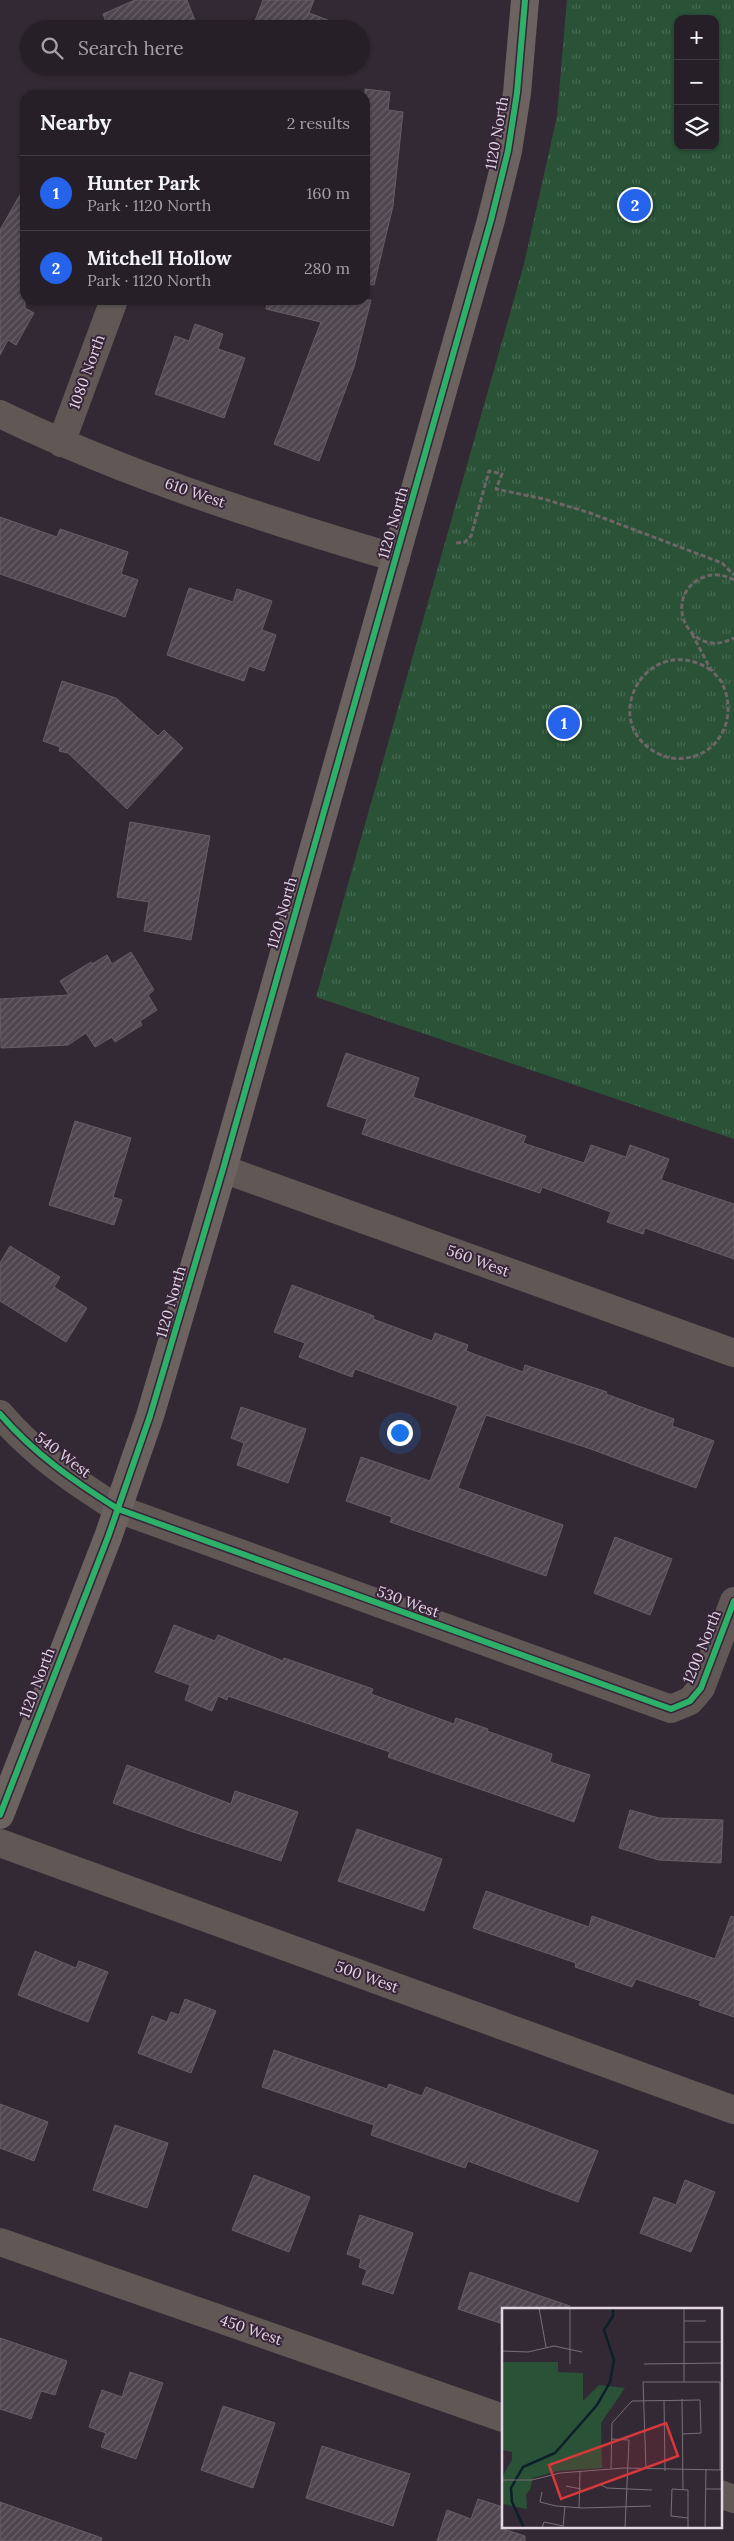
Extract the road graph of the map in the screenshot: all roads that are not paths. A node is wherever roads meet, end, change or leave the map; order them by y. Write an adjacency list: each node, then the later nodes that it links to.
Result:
1 (525, 0): 5 (street, 1120 North)
2 (112, 305): 4 (street, 1080 North)
3 (0, 414): 4 (street, 610 West)
4 (61, 443): 5 (street, 610 West)
5 (396, 558): 6 (street, 1120 North)
6 (223, 1169): 7 (street, 560 West); 9 (street, 1120 North)
7 (734, 1353)
8 (0, 1414): 9 (street, 540 West)
9 (118, 1509): 11 (street, 530 West); 12 (street, 1120 North)
10 (734, 1601): 11 (street, 1200 North)
11 (690, 1701)
12 (0, 1816)
13 (0, 1843): 14 (street, 500 West)
14 (734, 2110)
15 (0, 2242): 16 (street, 450 West)
16 (502, 2418)

